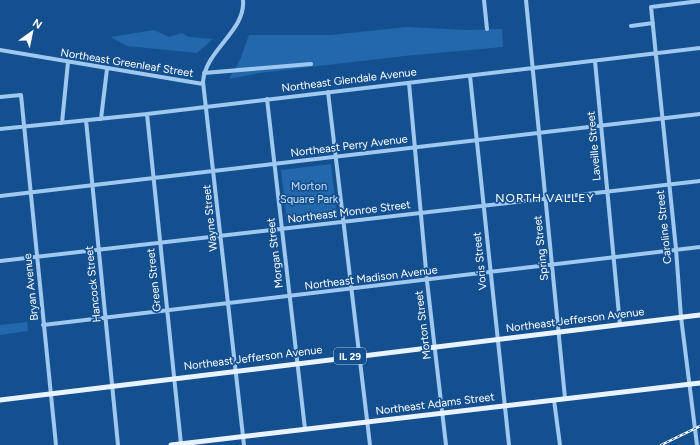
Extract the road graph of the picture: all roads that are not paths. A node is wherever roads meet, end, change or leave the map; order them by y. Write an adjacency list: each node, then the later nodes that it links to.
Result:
1 (243, 0): 16 (street, Wayne Street)
2 (484, 0): 7 (street)
3 (526, 0): 14 (street, Spring Street)
4 (700, 1): 5 (street, Caroline Street)
5 (653, 23): 6 (street); 10 (street, Caroline Street)
6 (631, 26)
7 (487, 29)
8 (700, 48): 10 (street, Northeast Glendale Avenue)
9 (0, 50): 12 (street, Northeast Greenleaf Street)
10 (656, 54): 11 (street, Northeast Glendale Avenue); 26 (street, Caroline Street)
11 (595, 61): 14 (street, Northeast Glendale Avenue); 30 (street, Laveille Street)
12 (68, 62): 15 (street, Northeast Greenleaf Street); 29 (street)
13 (311, 64): 16 (street, Northeast Greenleaf Street)
14 (532, 68): 17 (street, Northeast Glendale Avenue); 33 (street, Spring Street)
15 (107, 69): 19 (street, Northeast Greenleaf Street); 27 (street)
16 (204, 73): 19 (street, Wayne Street)
17 (470, 76): 18 (street, Northeast Glendale Avenue); 34 (street, Voris Street)
18 (409, 83): 20 (street, Northeast Glendale Avenue); 35 (street, Morton Street)
19 (203, 84): 23 (street, Wayne Street)
20 (328, 92): 22 (street, Northeast Glendale Avenue); 36 (street)
21 (0, 97): 31 (street, Bryan Avenue)
22 (267, 99): 23 (street, Northeast Glendale Avenue); 37 (street, Morgan Street)
23 (206, 107): 24 (street, Northeast Glendale Avenue); 38 (street, Wayne Street)
24 (147, 114): 27 (street, Northeast Glendale Avenue); 39 (street, Green Street)
25 (700, 114): 26 (street, Northeast Perry Avenue)
26 (662, 118): 30 (street, Northeast Perry Avenue); 41 (street, Caroline Street)
27 (101, 119): 28 (street, Northeast Glendale Avenue)
28 (86, 120): 29 (street, Northeast Glendale Avenue); 42 (street, Hancock Street)
29 (62, 123): 31 (street, Northeast Glendale Avenue)
30 (601, 126): 33 (street, Northeast Perry Avenue); 44 (street, Laveille Street)
31 (24, 127): 32 (street, Northeast Glendale Avenue); 43 (street, Bryan Avenue)
32 (0, 129)
33 (539, 133): 34 (street, Northeast Perry Avenue); 46 (street, Spring Street)
34 (477, 140): 35 (street, Northeast Perry Avenue); 47 (street, Voris Street)
35 (415, 147): 36 (street, Northeast Perry Avenue); 48 (street, Morton Street)
36 (336, 157): 37 (street, Northeast Perry Avenue); 49 (street)
37 (274, 164): 38 (street, Northeast Perry Avenue); 50 (street, Morgan Street)
38 (214, 171): 39 (street, Northeast Perry Avenue); 51 (street, Wayne Street)
39 (153, 178): 42 (street, Northeast Perry Avenue); 52 (street, Green Street)
40 (700, 181): 41 (street, Northeast Monroe Street)
41 (669, 184): 44 (street, Northeast Monroe Street); 54 (street, Caroline Street)
42 (92, 185): 43 (street, Northeast Perry Avenue); 55 (street, Hancock Street)
43 (31, 191): 45 (street, Northeast Perry Avenue); 56 (street, Bryan Avenue)
44 (607, 192): 46 (street, Northeast Monroe Street); 57 (street, Laveille Street)
45 (0, 196)
46 (546, 199): 47 (street, Northeast Monroe Street); 59 (street, Spring Street)
47 (483, 206): 48 (street, Northeast Monroe Street); 60 (street, Voris Street)
48 (420, 212): 49 (street, Northeast Monroe Street); 61 (street, Morton Street)
49 (343, 221): 50 (street, Northeast Monroe Street); 62 (street)
50 (281, 228): 51 (street, Northeast Monroe Street); 63 (street, Morgan Street)
51 (220, 236): 52 (street, Northeast Monroe Street); 64 (street, Wayne Street)
52 (160, 243): 55 (street, Northeast Monroe Street); 65 (street, Green Street)
53 (700, 247): 54 (street, Northeast Madison Avenue)
54 (676, 249): 57 (street, Northeast Madison Avenue); 67 (street, Caroline Street)
55 (99, 250): 56 (street, Northeast Monroe Street); 68 (street, Hancock Street)
56 (36, 258): 58 (street, Northeast Monroe Street); 69 (street, Bryan Avenue)
57 (614, 258): 59 (street, Northeast Madison Avenue); 70 (street, Laveille Street)
58 (0, 262)
59 (552, 265): 60 (street, Northeast Madison Avenue); 71 (street, Spring Street)
60 (490, 273): 61 (street, Northeast Madison Avenue); 72 (street, Voris Street)
61 (427, 280): 62 (street, Northeast Madison Avenue); 73 (street, Morton Street)
62 (352, 289): 63 (street, Northeast Madison Avenue); 74 (street)
63 (290, 296): 64 (street, Northeast Madison Avenue); 75 (street, Morgan Street)
64 (228, 303): 65 (street, Northeast Madison Avenue); 76 (street, Wayne Street)
65 (166, 310): 68 (street, Northeast Madison Avenue); 77 (street, Green Street)
66 (700, 315): 67 (main road, Northeast Jefferson Avenue / IL 29)
67 (681, 317): 70 (main road, Northeast Jefferson Avenue / IL 29); 79 (street, Caroline Street)
68 (105, 318): 69 (street, Northeast Madison Avenue); 80 (street, Hancock Street)
69 (43, 325): 81 (street, Bryan Avenue)
70 (620, 325): 71 (main road, Northeast Jefferson Avenue / IL 29)
71 (558, 332): 72 (main road, Northeast Jefferson Avenue / IL 29); 82 (street, Spring Street)
72 (497, 339): 73 (main road, Northeast Jefferson Avenue / IL 29); 85 (street, Voris Street)
73 (435, 346): 74 (main road, Northeast Jefferson Avenue / IL 29); 86 (street, Morton Street)
74 (359, 355): 75 (main road, Northeast Jefferson Avenue / IL 29); 87 (street)
75 (298, 363): 76 (main road, Northeast Jefferson Avenue / IL 29); 88 (street, Morgan Street)
76 (236, 371): 77 (main road, Northeast Jefferson Avenue / IL 29); 89 (street, Wayne Street)
77 (174, 378): 80 (main road, Northeast Jefferson Avenue / IL 29); 90 (street, Green Street)
78 (700, 383): 79 (main road, Northeast Adams Street)
79 (690, 384): 82 (main road, Northeast Adams Street); 99 (street, Caroline Street)
80 (112, 385): 81 (main road, Northeast Jefferson Avenue / IL 29); 92 (street, Hancock Street)
81 (49, 393): 83 (main road, Northeast Jefferson Avenue / IL 29); 91 (street, Bryan Avenue)
82 (565, 398): 84 (main road, Northeast Adams Street)
83 (0, 400)
84 (554, 400): 85 (main road, Northeast Adams Street); 98 (street)
85 (504, 406): 86 (main road, Northeast Adams Street); 97 (street, Voris Street)
86 (442, 413): 87 (main road, Northeast Adams Street); 96 (street, Morton Street)
87 (367, 422): 88 (main road, Northeast Adams Street); 95 (street)
88 (305, 429): 89 (main road, Northeast Adams Street)
89 (243, 437): 90 (main road, Northeast Adams Street); 94 (street, Wayne Street)
90 (179, 444): 93 (main road, Northeast Adams Street)
91 (56, 445)
92 (118, 445)
93 (171, 445)
94 (244, 445)
95 (370, 445)
96 (446, 445)
97 (509, 445)
98 (560, 445)
99 (696, 445)

